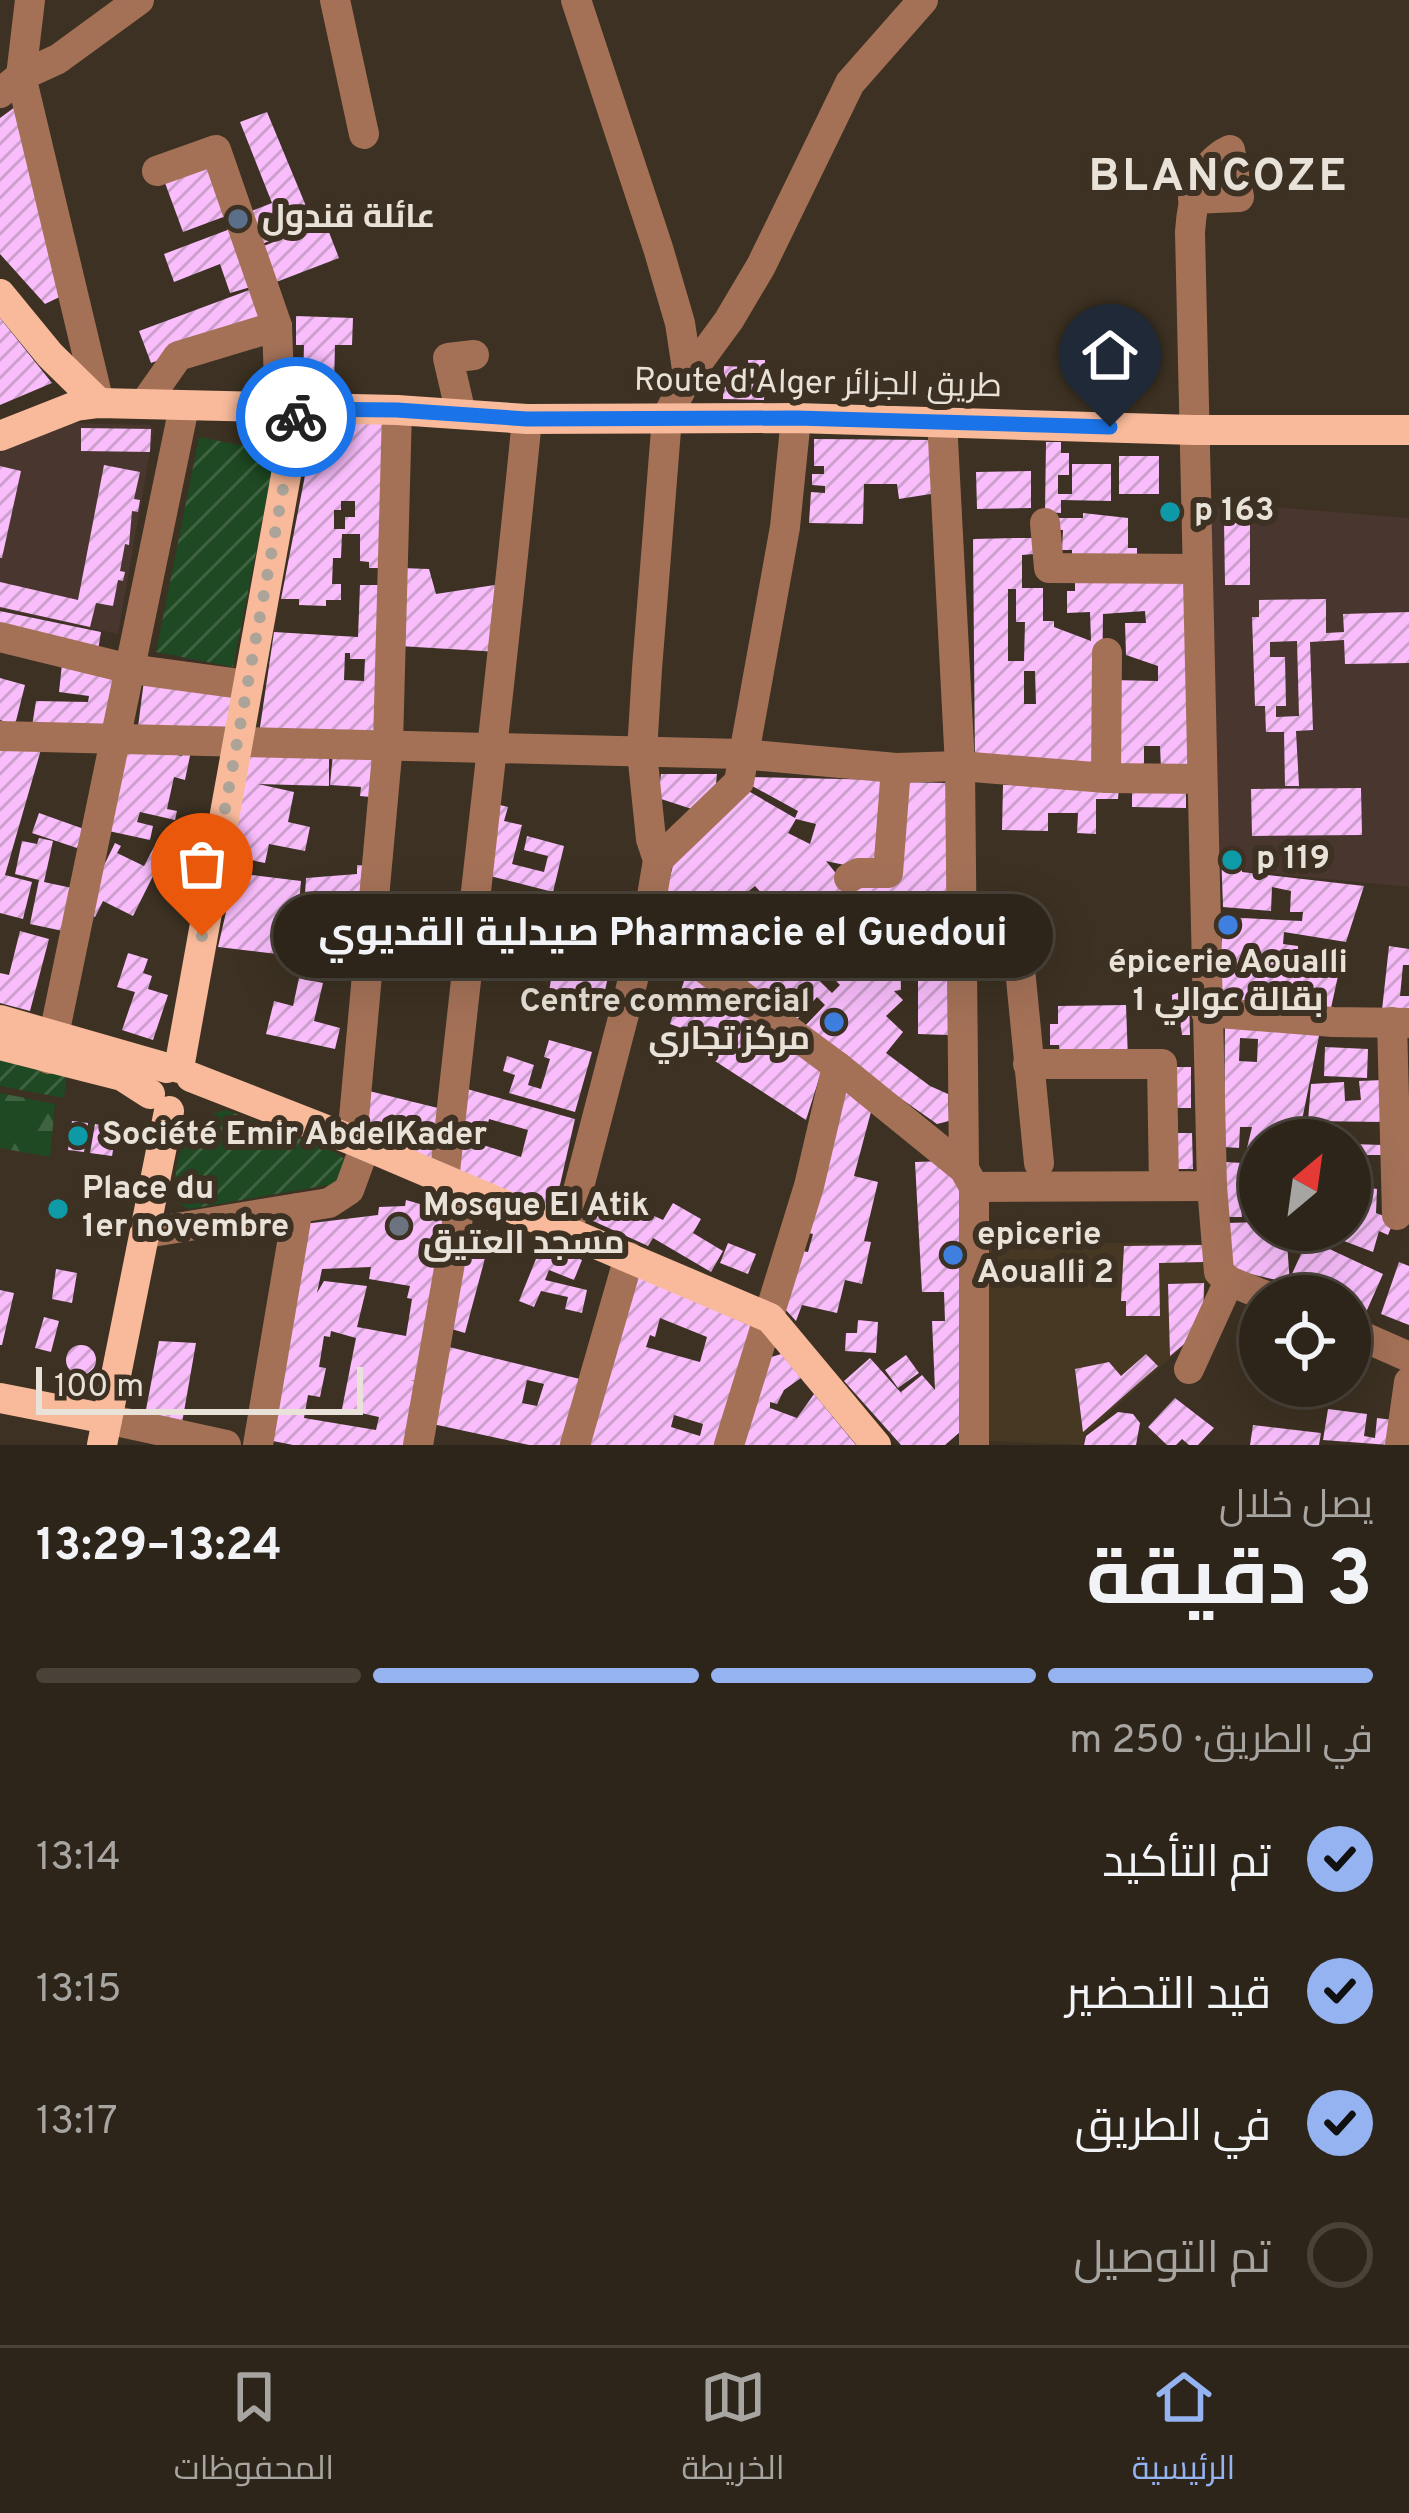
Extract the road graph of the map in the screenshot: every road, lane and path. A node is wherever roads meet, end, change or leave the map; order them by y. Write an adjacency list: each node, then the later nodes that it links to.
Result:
1 (139, 0): 6 (street)
2 (335, 0): 7 (street)
3 (577, 0): 13 (street)
4 (923, 0): 13 (street)
5 (19, 18): 6 (street)
6 (10, 85): 14 (street)
7 (364, 134)
8 (157, 171): 11 (street)
9 (1192, 199): 24 (street)
10 (0, 294): 14 (main road)
11 (277, 326): 15 (street); 17 (street)
12 (474, 355): 19 (street)
13 (688, 376): 20 (street)
14 (99, 403): 15 (main road, Route d'Alger طريق الجزائر); 26 (main road, Route d'Alger طريق الجزائر)
15 (145, 403): 16 (main road, Route d'Alger طريق الجزائر)
16 (184, 407): 17 (main road, Route d'Alger طريق الجزائر); 31 (street)
17 (289, 409): 18 (main road, Route d'Alger طريق الجزائر); 32 (main road)
18 (397, 410): 19 (main road, Route d'Alger طريق الجزائر); 36 (street)
19 (461, 414): 22 (main road, Route d'Alger طريق الجزائر)
20 (667, 417): 21 (main road, Route d'Alger طريق الجزائر); 22 (main road, Route d'Alger طريق الجزائر); 38 (street)
21 (796, 418): 23 (main road, Route d'Alger طريق الجزائر); 39 (street)
22 (527, 419): 37 (street)
23 (942, 421): 24 (main road, Route d'Alger طريق الجزائر); 40 (street)
24 (1194, 430): 25 (main road, Route d'Alger طريق الجزائر); 28 (street)
25 (1409, 430)
26 (0, 436)
27 (1046, 523): 28 (street)
28 (1196, 569): 43 (street)
29 (0, 638): 31 (street)
30 (1107, 653): 42 (street)
31 (130, 669): 32 (street); 35 (street)
32 (248, 685): 34 (main road)
33 (0, 736): 35 (street)
34 (239, 740): 35 (street); 36 (street); 55 (main road)
35 (117, 741): 52 (street)
36 (388, 744): 37 (street); 56 (street)
37 (494, 748): 38 (street); 59 (street)
38 (642, 752): 39 (street); 44 (street)
39 (741, 754): 41 (street); 44 (street)
40 (960, 766): 41 (street); 42 (street); 46 (street)
41 (896, 768): 45 (street)
42 (1106, 778): 43 (street)
43 (1201, 778): 48 (street)
44 (658, 860): 47 (street)
45 (849, 878)
46 (961, 914): 53 (street); 58 (street)
47 (647, 926): 54 (street); 65 (street)
48 (1206, 1012): 50 (street); 61 (street)
49 (0, 1020): 52 (main road)
50 (1401, 1022): 63 (street)
51 (0, 1045): 52 (main road)
52 (51, 1047): 55 (main road)
53 (1028, 1064): 57 (street); 60 (street)
54 (837, 1066): 58 (street); 69 (street)
55 (171, 1084): 56 (main road); 64 (main road)
56 (359, 1143): 59 (main road); 62 (street)
57 (1039, 1163)
58 (969, 1178): 60 (street); 82 (street)
59 (453, 1185): 65 (main road); 78 (street)
60 (1164, 1186): 61 (street)
61 (1212, 1186): 67 (street)
62 (298, 1208): 64 (street); 77 (street)
63 (1396, 1215)
64 (146, 1233): 75 (main road)
65 (567, 1234): 66 (main road)
66 (628, 1257): 69 (main road); 79 (street)
67 (1229, 1281): 68 (street); 72 (street)
68 (1239, 1285)
69 (770, 1318): 80 (street); 81 (main road)
70 (1371, 1340): 71 (street)
71 (1409, 1357)
72 (1189, 1369)
73 (1409, 1382): 83 (street)
74 (0, 1398): 75 (main road)
75 (104, 1432): 76 (street)
76 (226, 1445)
77 (258, 1445)
78 (418, 1445)
79 (575, 1445)
80 (729, 1445)
81 (875, 1445)
82 (974, 1445)
83 (1400, 1445)

